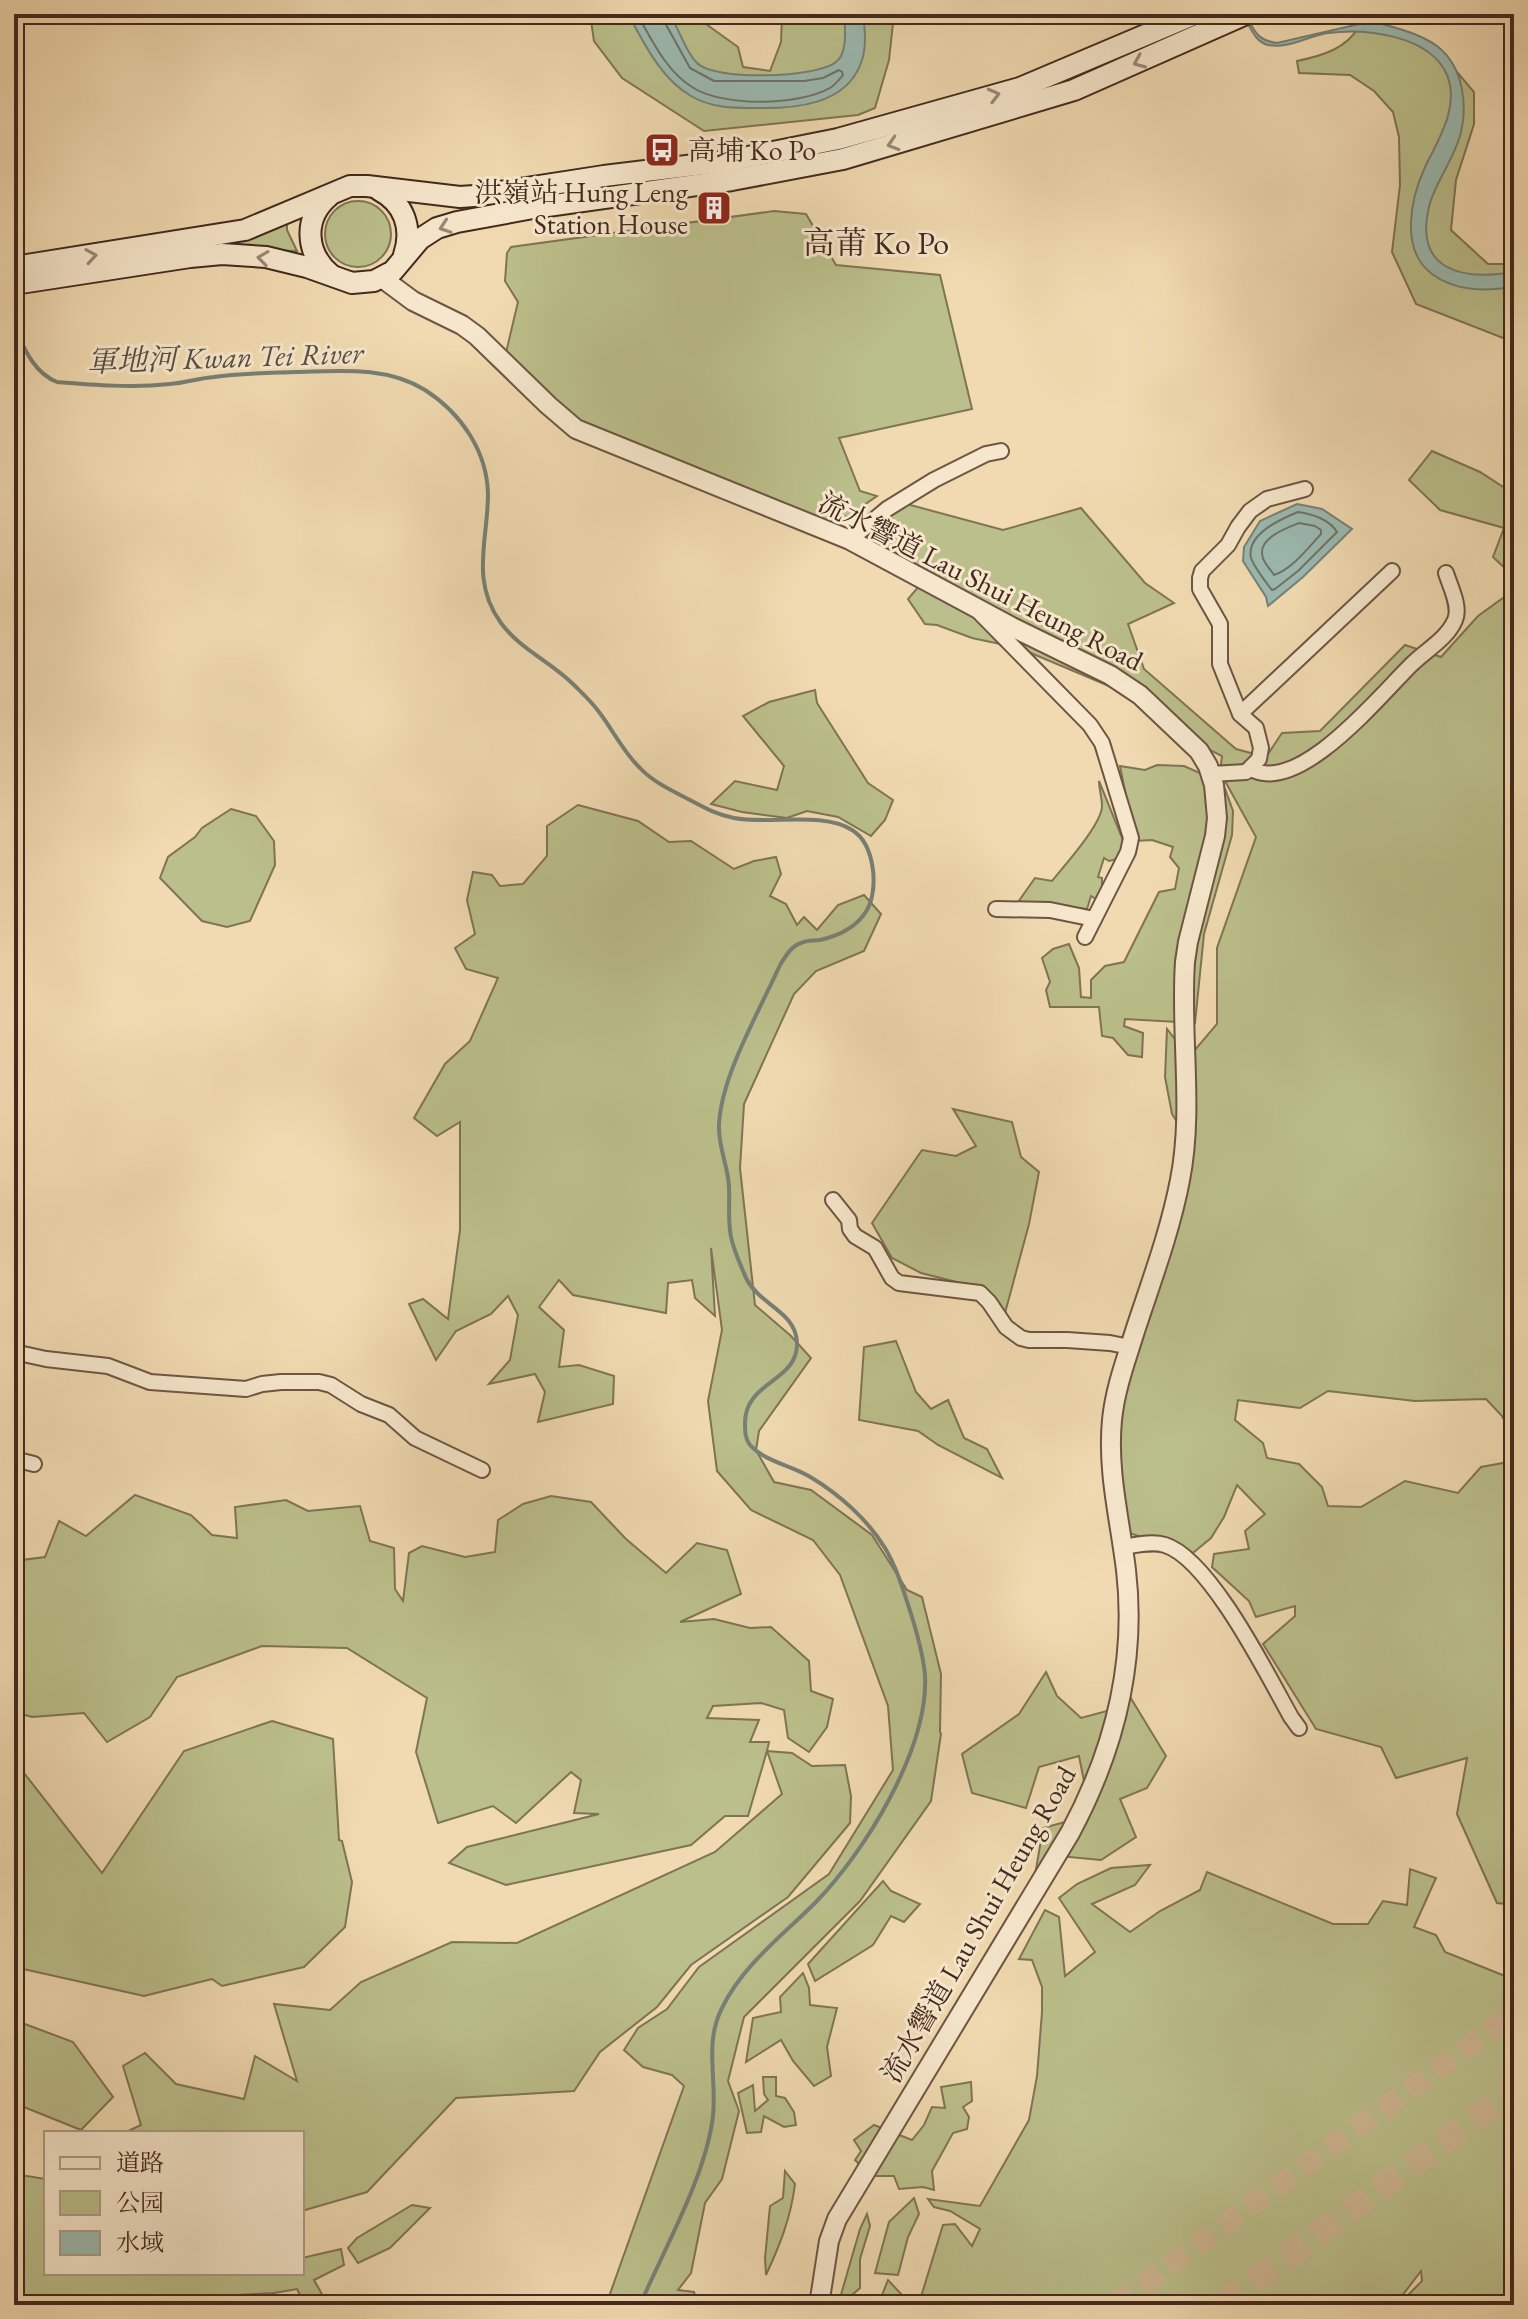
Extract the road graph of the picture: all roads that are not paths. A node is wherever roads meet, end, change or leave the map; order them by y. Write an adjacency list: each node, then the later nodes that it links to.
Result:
1 (1195, 14): 3 (main road, one-way to 1)
2 (1246, 14): 5 (main road, one-way to 5)
3 (375, 188): 4 (main road); 5 (main road)
4 (330, 195): 6 (main road, one-way to 4); 8 (main road)
5 (404, 255): 7 (main road)
6 (14, 267)
7 (382, 278): 8 (main road); 12 (street, 流水響道 Lau Shui Heung Road)
8 (338, 279): 9 (main road, one-way to 9)
9 (14, 284)
10 (1001, 451): 12 (street)
11 (1305, 489): 16 (street)
12 (850, 540): 15 (street, 流水響道 Lau Shui Heung Road)
13 (1392, 571): 16 (street)
14 (1446, 573): 17 (street)
15 (973, 606): 18 (street, 流水響道 Lau Shui Heung Road); 20 (street)
16 (1240, 714): 17 (street)
17 (1251, 769): 18 (street)
18 (1211, 774): 23 (street, 流水響道 Lau Shui Heung Road)
19 (996, 909): 20 (street)
20 (1094, 919): 21 (street)
21 (1085, 937)
22 (833, 1200): 23 (street)
23 (1130, 1347): 28 (street, 流水響道 Lau Shui Heung Road)
24 (14, 1352): 27 (street)
25 (14, 1459): 26 (street)
26 (34, 1464)
27 (482, 1470)
28 (1123, 1547): 29 (street); 30 (street, 流水響道 Lau Shui Heung Road)
29 (1299, 1728)
30 (819, 2305)

